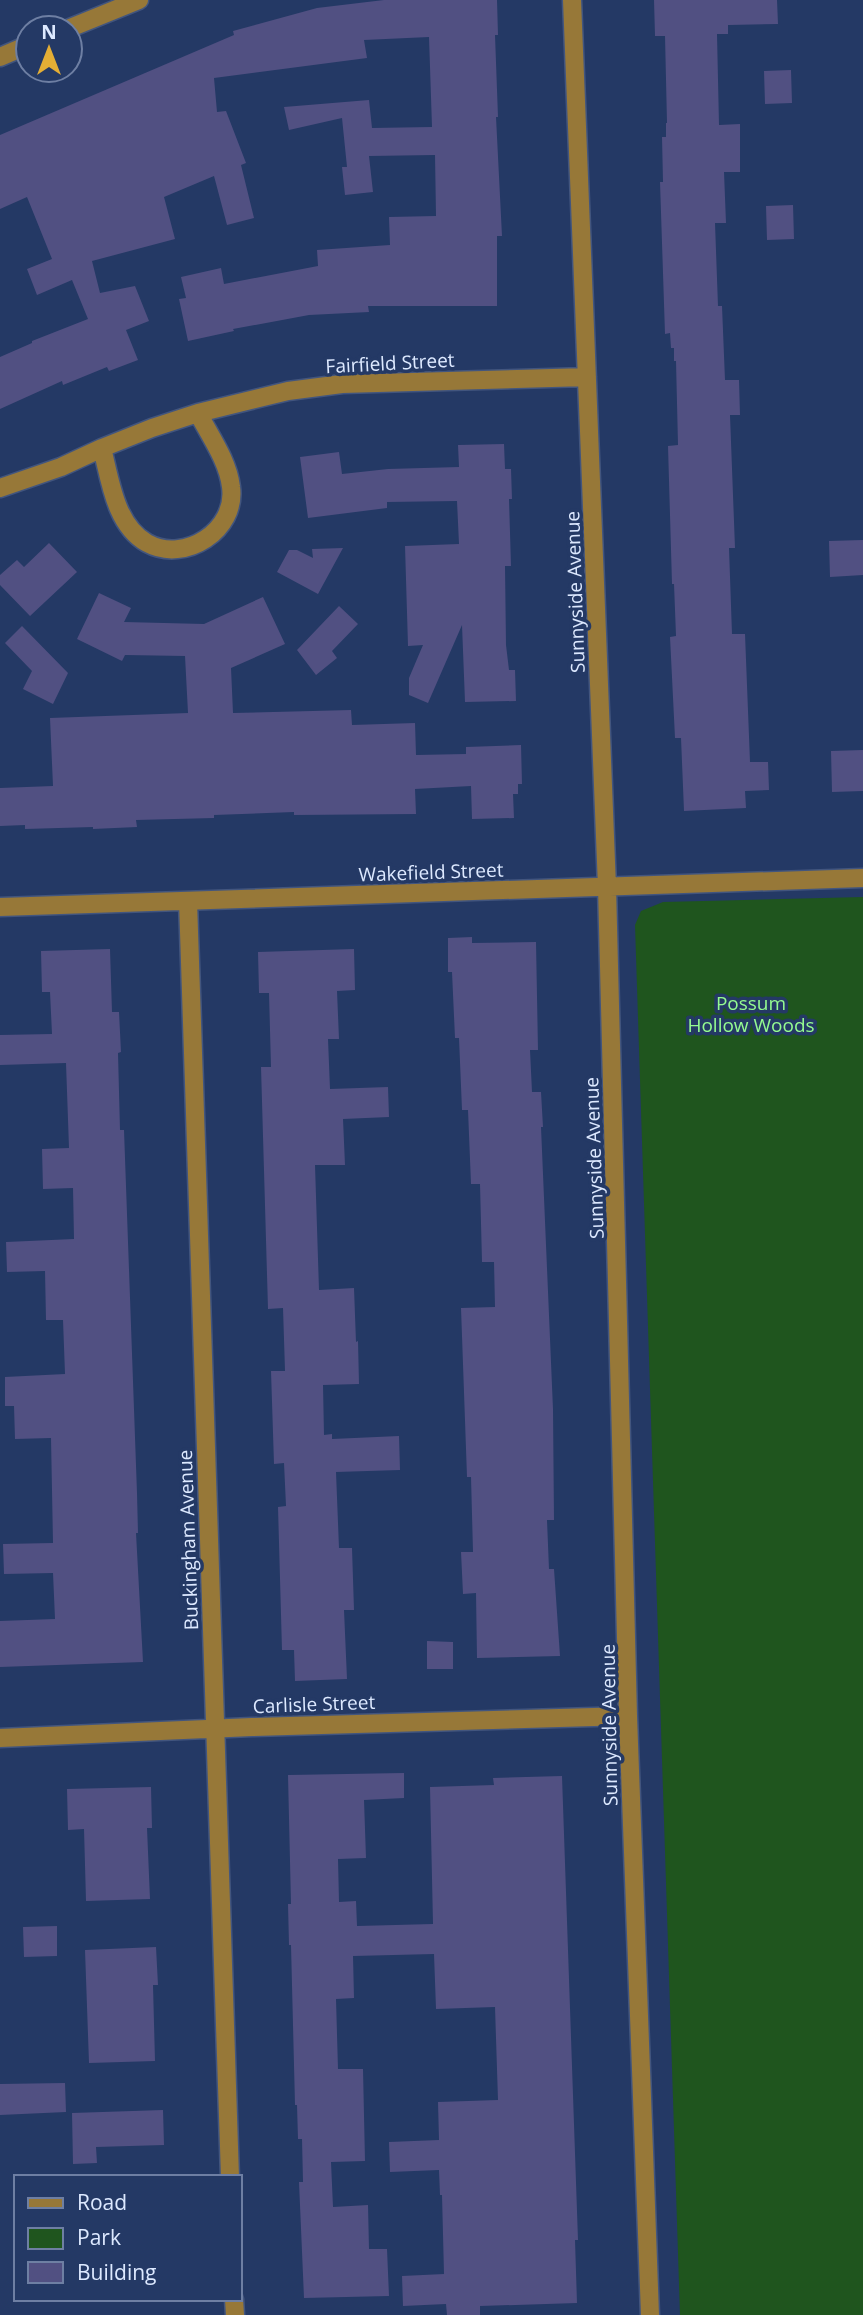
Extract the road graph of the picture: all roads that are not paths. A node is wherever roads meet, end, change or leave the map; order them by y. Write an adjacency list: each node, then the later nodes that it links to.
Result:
1 (139, 0): 3 (street)
2 (572, 0): 4 (street, Sunnyside Avenue)
3 (84, 22)
4 (587, 377): 5 (street, Fairfield Street); 9 (street, Sunnyside Avenue)
5 (198, 413): 6 (street, Fairfield Street); 6 (street)
6 (102, 447): 7 (street, Fairfield Street)
7 (0, 488)
8 (863, 878): 9 (street, Wakefield Street)
9 (607, 887): 10 (street, Wakefield Street); 12 (street, Sunnyside Avenue)
10 (188, 901): 11 (street, Wakefield Street); 13 (street, Buckingham Avenue)
11 (0, 907)
12 (628, 1716): 13 (street, Carlisle Street); 16 (street, Sunnyside Avenue)
13 (215, 1728): 14 (street, Carlisle Street); 15 (street, Buckingham Avenue)
14 (0, 1738)
15 (230, 2175)
16 (650, 2315)

